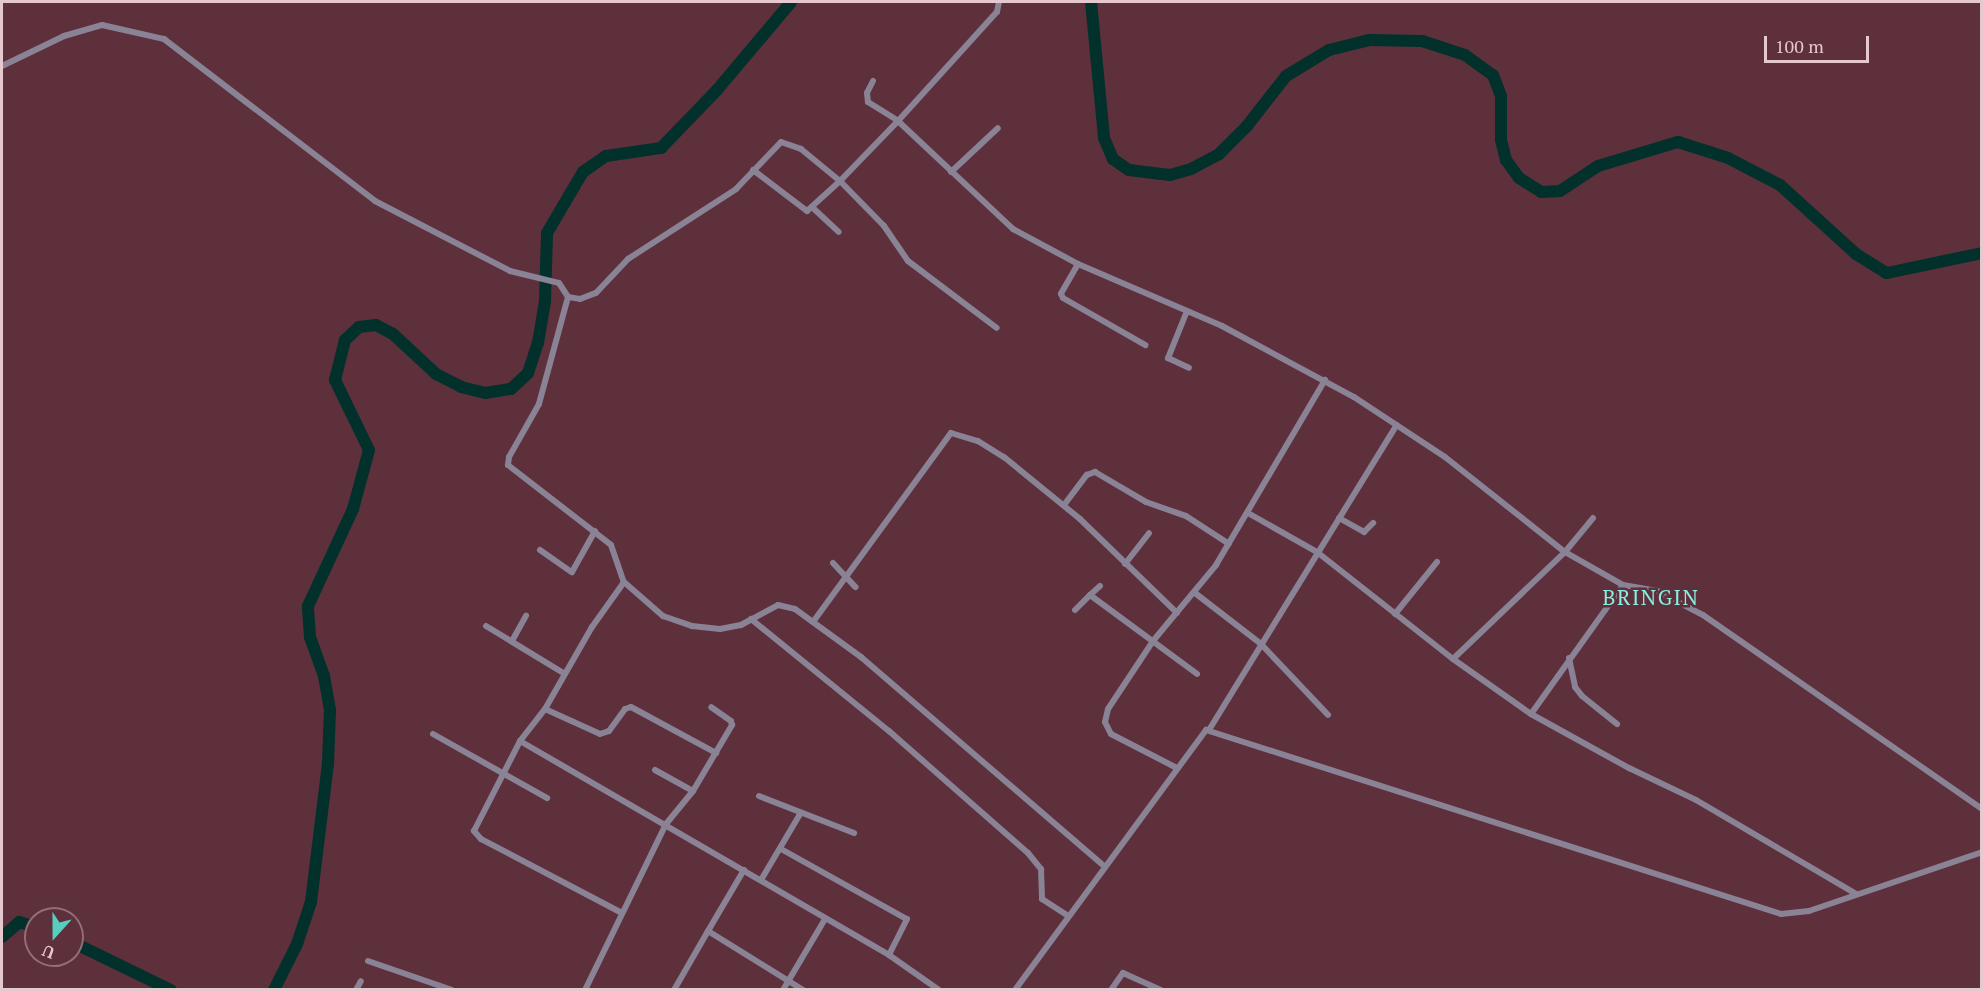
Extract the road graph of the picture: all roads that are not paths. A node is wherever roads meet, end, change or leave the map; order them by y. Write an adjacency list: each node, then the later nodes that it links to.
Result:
1 (999, 2): 4 (street)
2 (2, 66): 12 (street)
3 (873, 81): 4 (street)
4 (898, 121): 7 (street); 8 (street)
5 (998, 128): 7 (street)
6 (753, 170): 8 (street); 9 (street); 12 (street)
7 (951, 172): 11 (street)
8 (840, 181): 9 (street); 14 (street)
9 (813, 208): 10 (street)
10 (839, 232)
11 (1078, 264): 13 (street); 15 (street)
12 (568, 297): 24 (street)
13 (1188, 311): 16 (street); 17 (street)
14 (997, 328)
15 (1145, 345)
16 (1189, 368)
17 (1325, 380): 18 (street); 20 (street)
18 (1397, 425): 21 (street); 29 (street)
19 (1064, 505): 26 (street); 32 (street); 33 (street)
20 (1248, 513): 26 (street); 28 (street)
21 (1338, 518): 23 (street); 28 (street)
22 (1593, 518): 29 (street)
23 (1373, 523)
24 (595, 531): 27 (street); 34 (street)
25 (1149, 533): 32 (street)
26 (1230, 544): 38 (street)
27 (540, 550)
28 (1317, 552): 42 (street); 49 (street)
29 (1565, 552): 35 (street); 51 (street)
30 (1437, 562): 42 (street)
31 (833, 563): 33 (street)
32 (1125, 564): 41 (street)
33 (844, 579): 37 (street); 45 (street)
34 (624, 582): 44 (street); 52 (street)
35 (1623, 585): 50 (street); 69 (street)
36 (1100, 586): 39 (street)
37 (855, 587)
38 (1195, 594): 41 (street); 49 (street)
39 (1090, 595): 40 (street); 48 (street)
40 (1075, 610)
41 (1177, 613): 48 (street)
42 (1395, 614): 51 (street)
43 (526, 616): 47 (street)
44 (751, 619): 45 (street); 80 (street)
45 (813, 622): 75 (street)
46 (486, 626): 47 (street)
47 (512, 641): 52 (street)
48 (1153, 641): 53 (street); 63 (street)
49 (1260, 643): 57 (street); 59 (street)
50 (1569, 658): 56 (street); 58 (street)
51 (1453, 659): 56 (street)
52 (565, 674): 55 (street)
53 (1197, 674)
54 (711, 707): 62 (street)
55 (545, 709): 61 (street); 62 (street)
56 (1531, 714): 78 (street)
57 (1328, 715)
58 (1617, 724)
59 (1209, 730): 63 (street); 78 (street)
60 (433, 734): 65 (street)
61 (520, 741): 65 (street); 71 (street)
62 (716, 753): 66 (street)
63 (1175, 767): 75 (street)
64 (655, 770): 66 (street)
65 (501, 773): 68 (street); 79 (street)
66 (693, 791): 71 (street)
67 (759, 796): 70 (street)
68 (547, 798)
69 (1982, 809)
70 (800, 814): 72 (street); 73 (street)
71 (666, 824): 76 (street); 79 (street)
72 (854, 833)
73 (781, 849): 77 (street); 83 (street)
74 (1982, 852): 78 (street)
75 (1103, 865): 80 (street)
76 (744, 870): 77 (street); 82 (street)
77 (761, 880): 81 (street)
78 (1856, 894)
79 (622, 913): 89 (street)
80 (1067, 915): 94 (street)
81 (825, 918): 83 (street); 85 (street)
82 (708, 931): 85 (street); 90 (street)
83 (889, 955): 93 (street)
84 (368, 961): 88 (street)
85 (788, 980): 91 (street); 92 (street)
86 (361, 981): 87 (street)
87 (356, 990)
88 (452, 990)
89 (585, 990)
90 (674, 990)
91 (783, 990)
92 (803, 990)
93 (939, 990)
94 (1015, 990)
95 (1111, 990): 96 (street)
96 (1161, 990)

